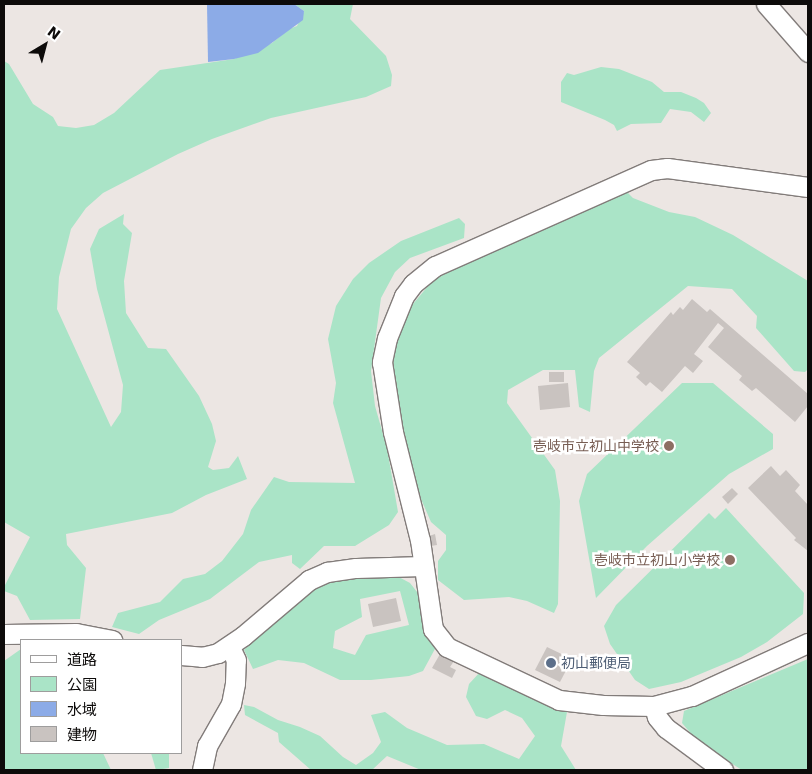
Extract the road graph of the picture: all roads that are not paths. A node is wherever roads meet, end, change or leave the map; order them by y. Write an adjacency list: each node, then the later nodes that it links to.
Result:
1 (766, 4): 2 (street)
2 (808, 52)
3 (808, 187): 4 (street)
4 (423, 566): 8 (street); 10 (street)
5 (4, 634): 6 (street)
6 (106, 639)
7 (808, 643): 10 (street)
8 (230, 647): 9 (street); 11 (street)
9 (182, 655)
10 (654, 706): 12 (street)
11 (202, 770)
12 (723, 770)

